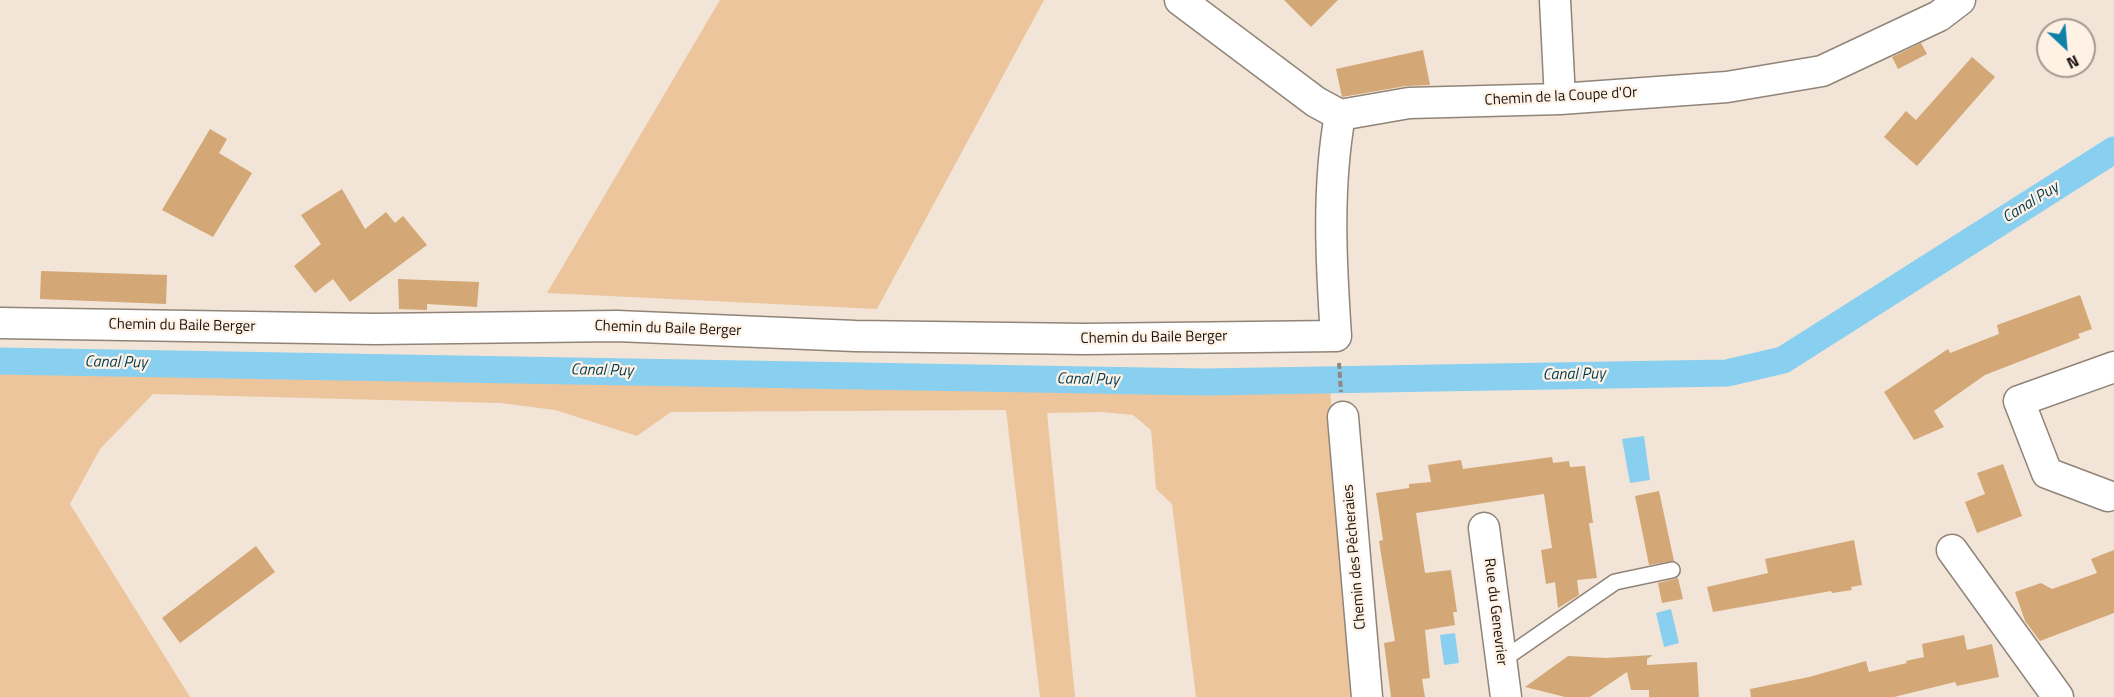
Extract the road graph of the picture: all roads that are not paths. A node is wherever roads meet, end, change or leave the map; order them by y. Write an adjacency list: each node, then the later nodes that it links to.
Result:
1 (1180, 0): 5 (street)
2 (1555, 0): 4 (street)
3 (1960, 0): 4 (street, Chemin de la Coupe d'Or)
4 (1560, 99): 5 (street, Chemin de la Coupe d'Or)
5 (1340, 115): 6 (street, Chemin du Baile Berger)
6 (0, 323)
7 (2114, 367): 9 (street)
8 (1342, 404): 14 (street, Chemin des Pêcheraies)
9 (2108, 496)
10 (1484, 528): 13 (street, Rue du Genevrier)
11 (1952, 550): 16 (street)
12 (1672, 570): 13 (lane)
13 (1501, 661): 15 (street, Rue du Genevrier)
14 (1367, 697)
15 (1506, 697)
16 (2058, 697)

